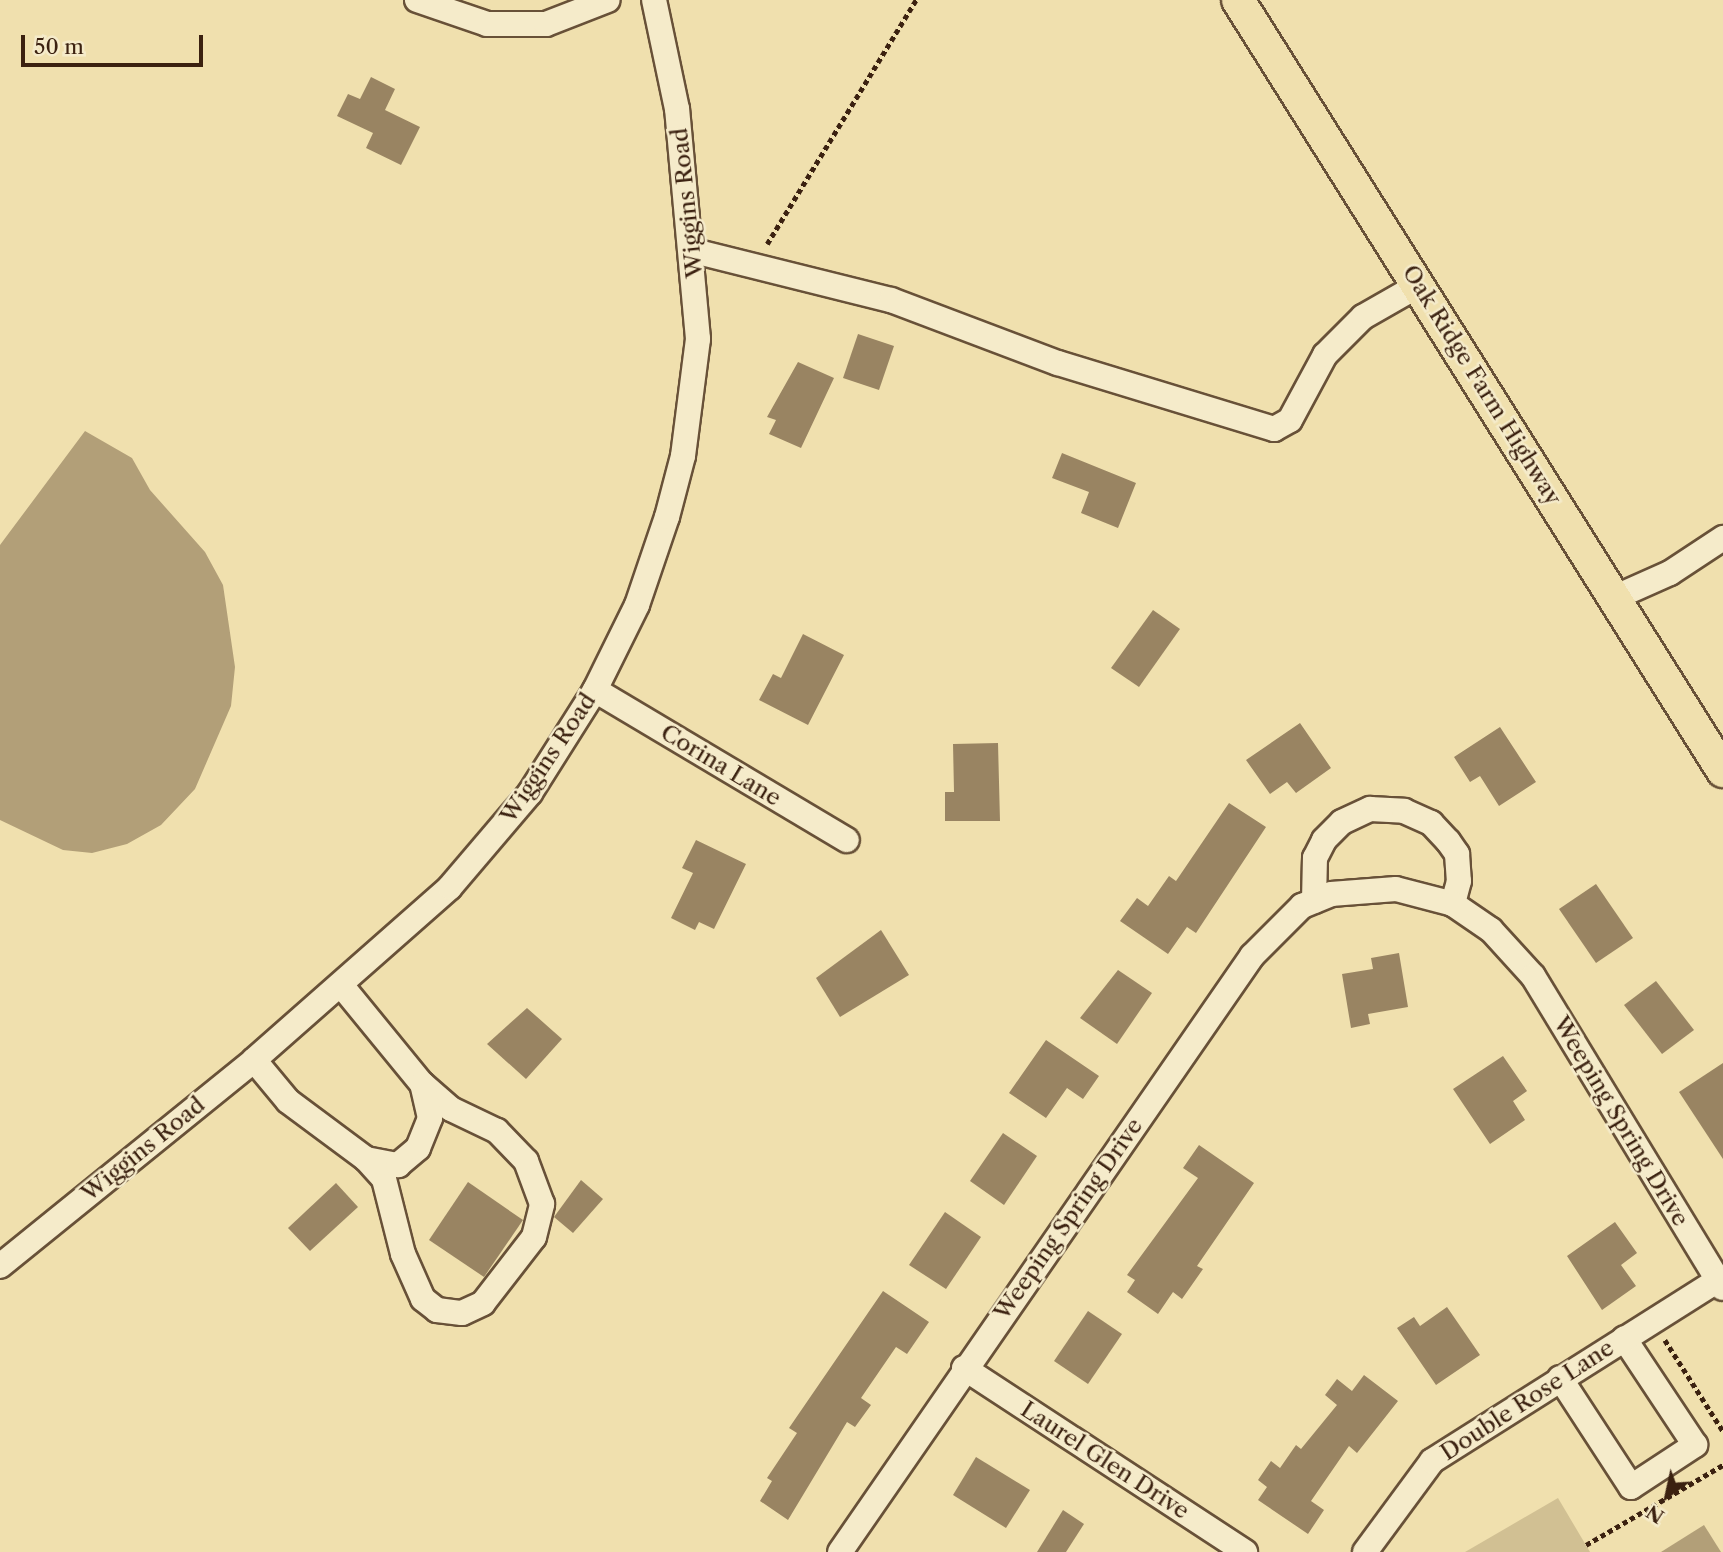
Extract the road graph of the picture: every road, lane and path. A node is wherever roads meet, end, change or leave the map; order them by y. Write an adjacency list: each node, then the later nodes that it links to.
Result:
1 (417, 0): 2 (street)
2 (608, 0)
3 (654, 0): 6 (street, Wiggins Road)
4 (916, 0): 7 (path)
5 (1238, 0): 8 (main road, Oak Ridge Farm Highway)
6 (694, 251): 7 (street); 11 (street, Wiggins Road)
7 (755, 264): 8 (street)
8 (1419, 285): 10 (main road, Oak Ridge Farm Highway)
9 (1723, 538): 10 (street)
10 (1615, 597): 12 (main road, Oak Ridge Farm Highway)
11 (595, 690): 13 (street, Corina Lane); 16 (street, Wiggins Road)
12 (1723, 771)
13 (847, 840)
14 (1314, 901): 15 (street, Weeping Spring Drive); 15 (street); 24 (street, Weeping Spring Drive)
15 (1453, 904): 21 (street, Weeping Spring Drive)
16 (341, 985): 17 (street, Wiggins Road); 18 (street)
17 (254, 1060): 19 (street); 20 (street, Wiggins Road)
18 (422, 1084): 19 (street); 19 (street)
19 (366, 1159)
20 (0, 1266)
21 (1720, 1284): 22 (street, Double Rose Lane)
22 (1624, 1338): 25 (street, Double Rose Lane); 25 (street)
23 (1664, 1339): 26 (path)
24 (964, 1368): 29 (street, Weeping Spring Drive); 30 (street, Laurel Glen Drive)
25 (1560, 1378): 31 (street, Double Rose Lane)
26 (1723, 1431)
27 (1723, 1465): 28 (path)
28 (1586, 1545)
29 (841, 1552)
30 (1245, 1552)
31 (1365, 1552)

